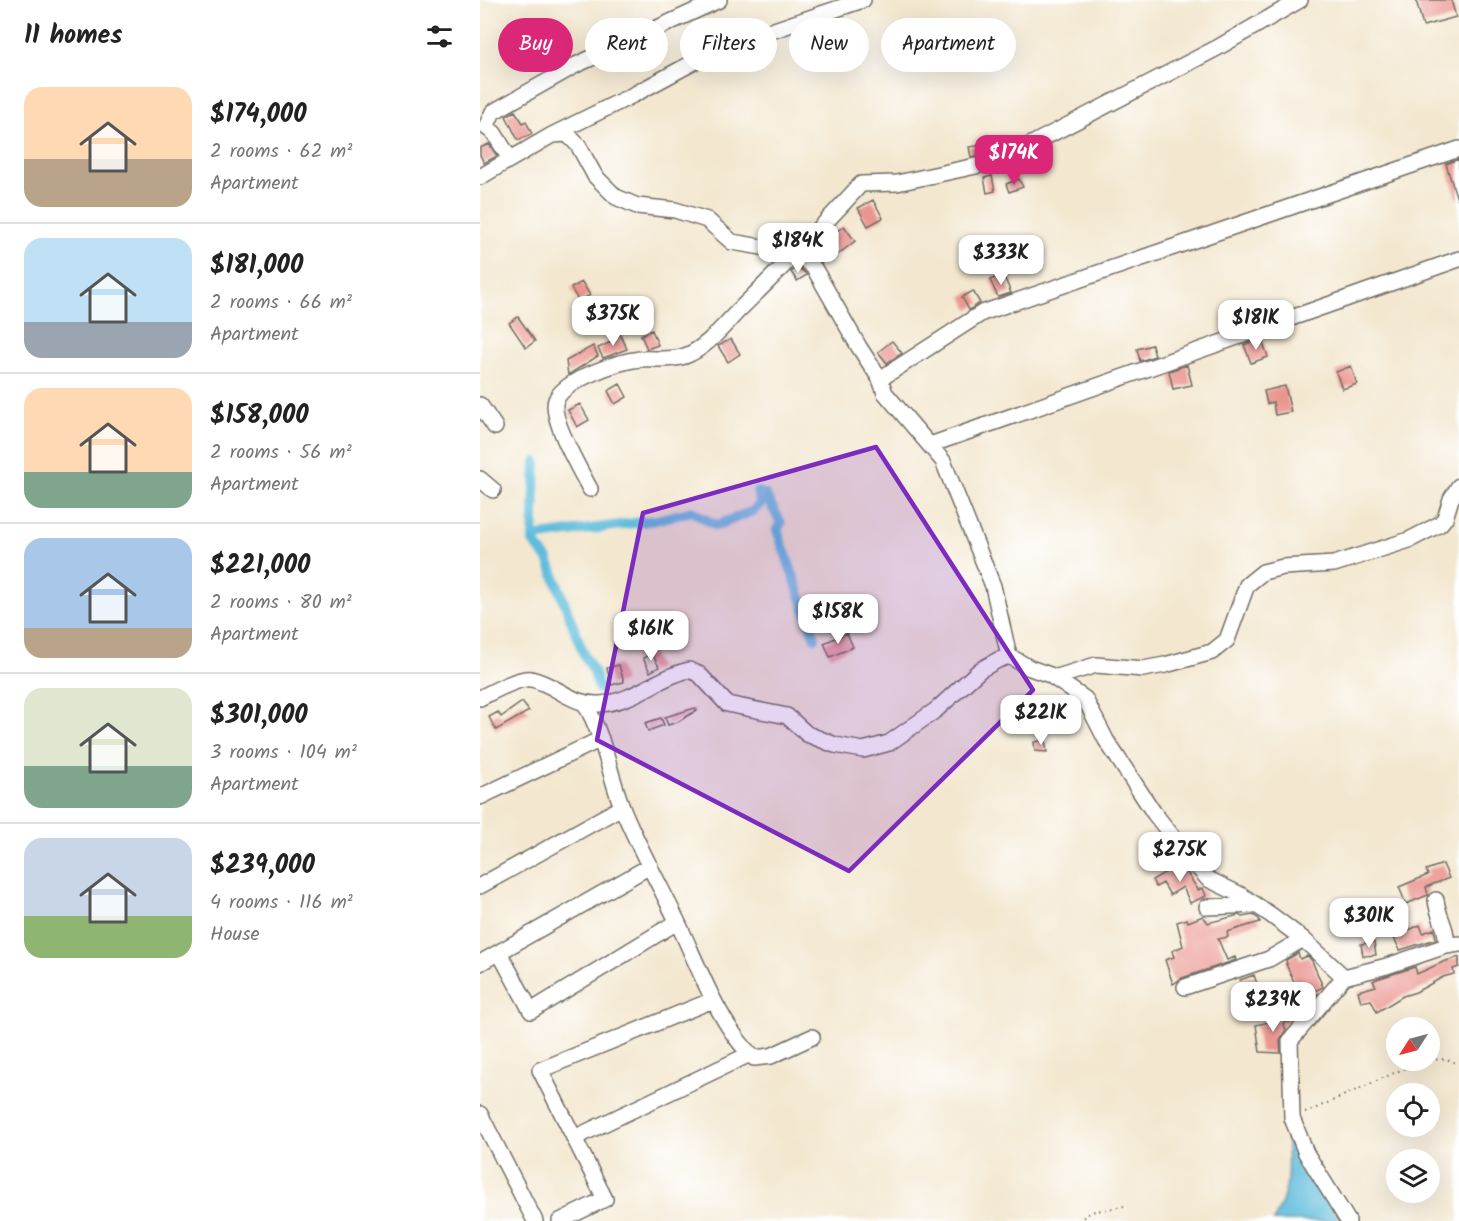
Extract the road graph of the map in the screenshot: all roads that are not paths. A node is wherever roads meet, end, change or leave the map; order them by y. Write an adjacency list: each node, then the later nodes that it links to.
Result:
1 (719, 0): 4 (street)
2 (863, 0): 5 (street)
3 (1300, 0): 9 (street)
4 (483, 124): 7 (street)
5 (552, 135): 7 (street); 9 (street)
6 (1459, 149): 11 (street)
7 (510, 159): 8 (street)
8 (480, 177)
9 (797, 253): 11 (street); 17 (street)
10 (1459, 259): 14 (street)
11 (880, 379): 14 (street)
12 (480, 405): 13 (street)
13 (495, 427)
14 (930, 445): 19 (street)
15 (480, 479): 18 (street)
16 (1459, 486): 20 (street)
17 (590, 489)
18 (493, 490)
19 (1009, 656): 20 (street); 22 (street)
20 (1054, 678): 29 (street)
21 (480, 698): 22 (street)
22 (585, 704): 23 (street)
23 (602, 739): 24 (street); 25 (street)
24 (480, 797)
25 (622, 807): 26 (street); 27 (street)
26 (650, 866): 31 (street); 34 (street)
27 (480, 886)
28 (1436, 900): 33 (street)
29 (1256, 905): 30 (street); 32 (street)
30 (1207, 907)
31 (677, 922): 34 (street); 38 (street)
32 (1303, 939): 36 (street); 37 (street)
33 (1452, 945): 36 (street)
34 (499, 952): 35 (street)
35 (480, 963)
36 (1344, 977): 45 (street)
37 (1185, 987)
38 (713, 1000): 40 (street); 42 (street)
39 (812, 1037): 40 (street)
40 (750, 1054): 42 (street)
41 (480, 1114): 43 (street)
42 (574, 1138): 44 (street)
43 (536, 1221)
44 (560, 1221)
45 (1348, 1221)

